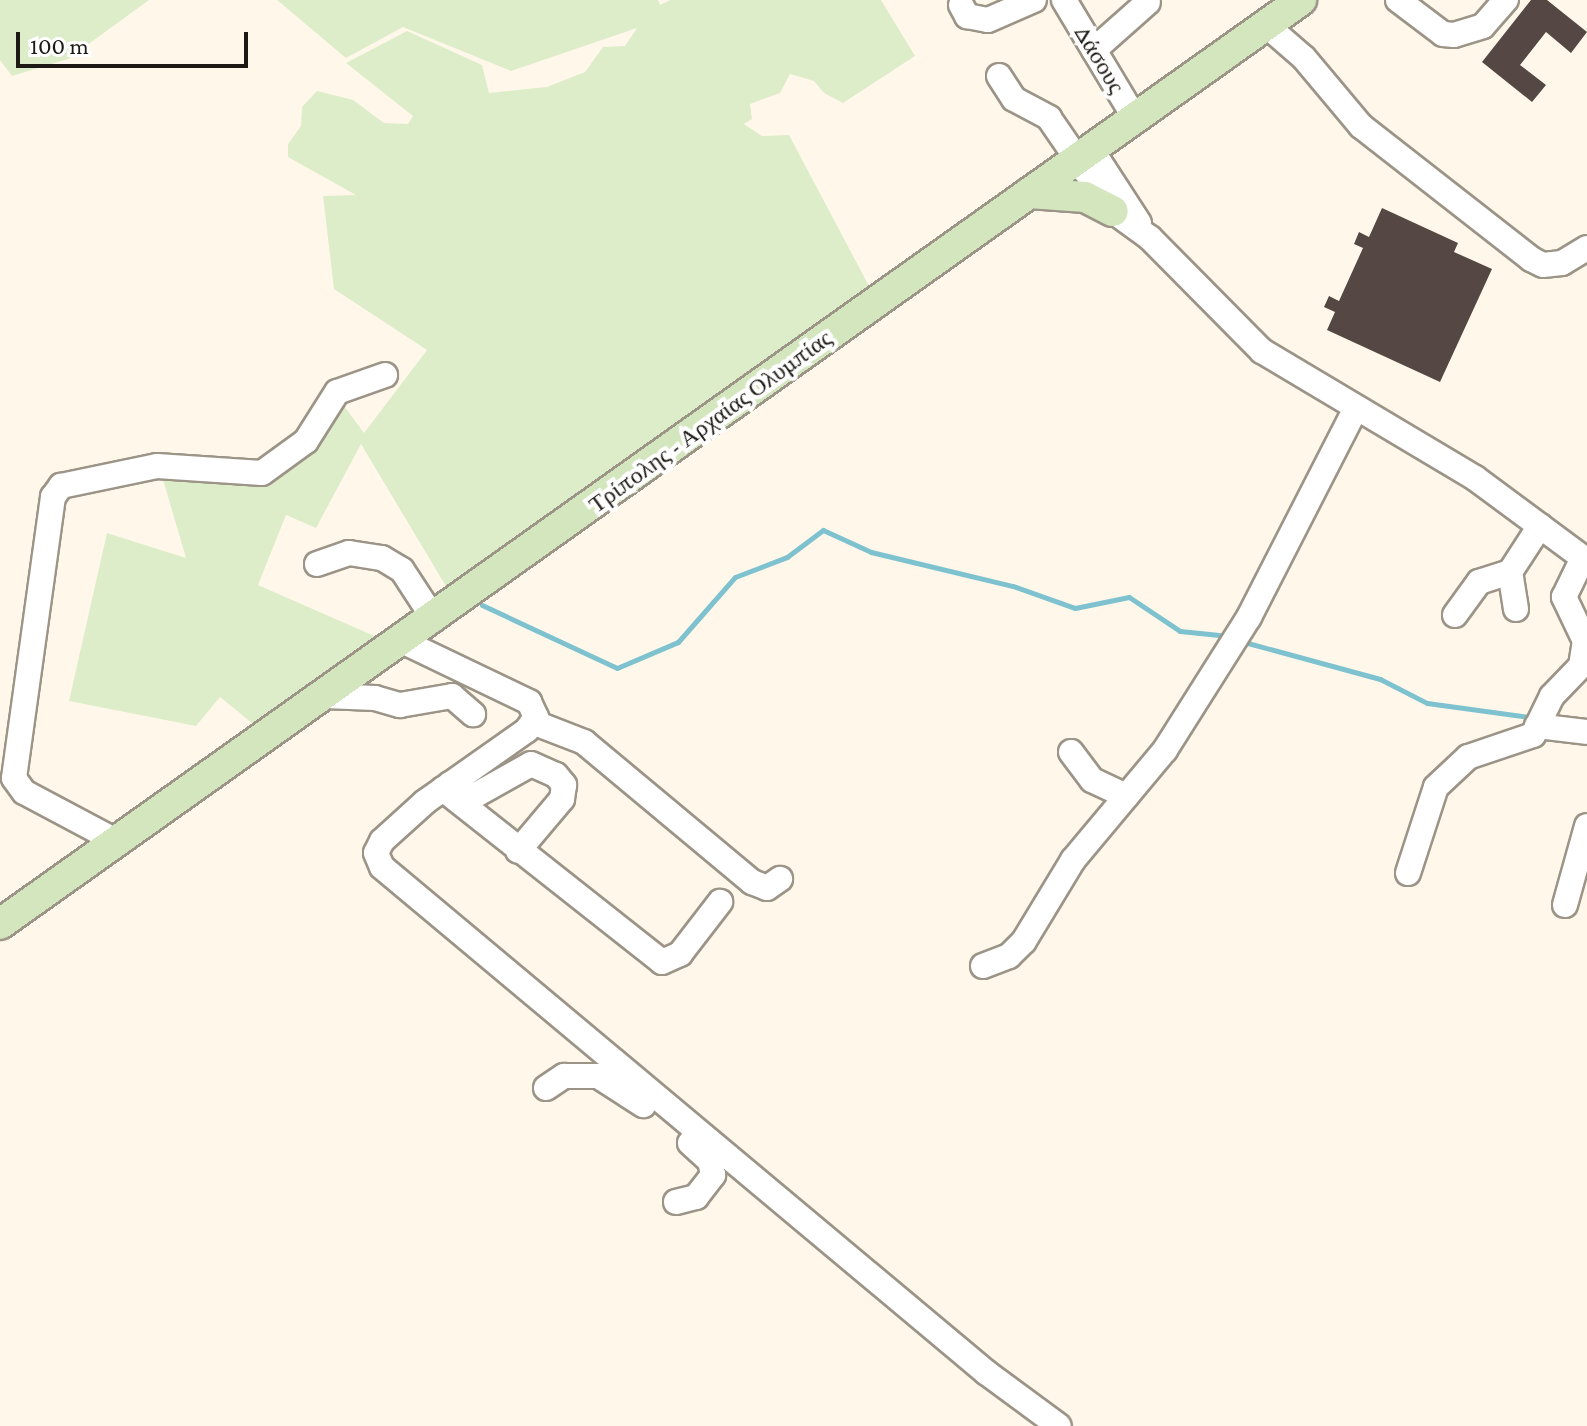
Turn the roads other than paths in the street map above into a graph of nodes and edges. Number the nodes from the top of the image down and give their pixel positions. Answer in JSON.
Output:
{"nodes":[{"id":1,"x":1034,"y":0,"type":"edge"},
{"id":2,"x":1064,"y":0,"type":"edge"},
{"id":3,"x":1301,"y":0,"type":"edge"},
{"id":4,"x":1398,"y":0,"type":"edge"},
{"id":5,"x":1506,"y":0,"type":"edge"},
{"id":6,"x":1148,"y":2,"type":"edge"},
{"id":7,"x":961,"y":5,"type":"dead end"},
{"id":8,"x":1266,"y":25,"type":"junction"},
{"id":9,"x":1094,"y":50,"type":"junction"},
{"id":10,"x":999,"y":76,"type":"dead end"},
{"id":11,"x":1135,"y":118,"type":"junction"},
{"id":12,"x":1083,"y":155,"type":"junction"},
{"id":13,"x":1029,"y":193,"type":"junction"},
{"id":14,"x":1113,"y":211,"type":"junction"},
{"id":15,"x":1150,"y":238,"type":"junction"},
{"id":16,"x":1587,"y":248,"type":"edge"},
{"id":17,"x":385,"y":375,"type":"dead end"},
{"id":18,"x":1356,"y":408,"type":"junction"},
{"id":19,"x":1540,"y":526,"type":"junction"},
{"id":20,"x":1585,"y":559,"type":"edge"},
{"id":21,"x":317,"y":564,"type":"dead end"},
{"id":22,"x":1510,"y":572,"type":"junction"},
{"id":23,"x":1516,"y":609,"type":"dead end"},
{"id":24,"x":1455,"y":615,"type":"dead end"},
{"id":25,"x":434,"y":619,"type":"junction"},
{"id":26,"x":404,"y":642,"type":"junction"},
{"id":27,"x":325,"y":696,"type":"junction"},
{"id":28,"x":473,"y":714,"type":"dead end"},
{"id":29,"x":535,"y":723,"type":"junction"},
{"id":30,"x":1537,"y":726,"type":"junction"},
{"id":31,"x":1587,"y":732,"type":"edge"},
{"id":32,"x":1071,"y":752,"type":"dead end"},
{"id":33,"x":447,"y":786,"type":"junction"},
{"id":34,"x":1127,"y":796,"type":"junction"},
{"id":35,"x":1587,"y":826,"type":"edge"},
{"id":36,"x":118,"y":842,"type":"junction"},
{"id":37,"x":518,"y":851,"type":"junction"},
{"id":38,"x":1408,"y":873,"type":"dead end"},
{"id":39,"x":780,"y":879,"type":"dead end"},
{"id":40,"x":720,"y":902,"type":"dead end"},
{"id":41,"x":1565,"y":905,"type":"dead end"},
{"id":42,"x":0,"y":924,"type":"edge"},
{"id":43,"x":983,"y":966,"type":"dead end"},
{"id":44,"x":546,"y":1088,"type":"dead end"},
{"id":45,"x":694,"y":1138,"type":"junction"},
{"id":46,"x":676,"y":1202,"type":"dead end"},
{"id":47,"x":1059,"y":1426,"type":"edge"}],
"edges":[{"from":1,"to":7,"type":"street"},
{"from":2,"to":9,"type":"street","name":"Δάσους"},
{"from":3,"to":8,"type":"main road","name":"Τρίπολης - Αρχαίας Ολυμπίας"},
{"from":4,"to":5,"type":"street"},
{"from":6,"to":9,"type":"street"},
{"from":8,"to":11,"type":"main road","name":"Τρίπολης - Αρχαίας Ολυμπίας"},
{"from":8,"to":16,"type":"street"},
{"from":9,"to":11,"type":"street","name":"Δάσους"},
{"from":10,"to":12,"type":"street"},
{"from":11,"to":12,"type":"main road","name":"Τρίπολης - Αρχαίας Ολυμπίας"},
{"from":12,"to":13,"type":"main road","name":"Τρίπολης - Αρχαίας Ολυμπίας"},
{"from":12,"to":14,"type":"street"},
{"from":12,"to":15,"type":"street"},
{"from":13,"to":14,"type":"main road"},
{"from":13,"to":25,"type":"main road","name":"Τρίπολης - Αρχαίας Ολυμπίας"},
{"from":14,"to":15,"type":"street"},
{"from":15,"to":18,"type":"street"},
{"from":17,"to":36,"type":"street"},
{"from":18,"to":19,"type":"street"},
{"from":18,"to":34,"type":"street"},
{"from":19,"to":20,"type":"street"},
{"from":19,"to":22,"type":"street"},
{"from":20,"to":30,"type":"street"},
{"from":21,"to":25,"type":"street"},
{"from":22,"to":23,"type":"street"},
{"from":22,"to":24,"type":"street"},
{"from":25,"to":26,"type":"main road","name":"Τρίπολης - Αρχαίας Ολυμπίας"},
{"from":26,"to":27,"type":"main road","name":"Τρίπολης - Αρχαίας Ολυμπίας"},
{"from":26,"to":29,"type":"street"},
{"from":27,"to":28,"type":"street"},
{"from":27,"to":36,"type":"main road","name":"Τρίπολης - Αρχαίας Ολυμπίας"},
{"from":29,"to":33,"type":"street"},
{"from":29,"to":39,"type":"street"},
{"from":30,"to":31,"type":"street"},
{"from":30,"to":38,"type":"street"},
{"from":32,"to":34,"type":"street"},
{"from":33,"to":37,"type":"street"},
{"from":33,"to":37,"type":"street"},
{"from":33,"to":45,"type":"street"},
{"from":34,"to":43,"type":"street"},
{"from":35,"to":41,"type":"street"},
{"from":36,"to":42,"type":"main road","name":"Τρίπολης - Αρχαίας Ολυμπίας"},
{"from":37,"to":40,"type":"street"},
{"from":44,"to":45,"type":"street"},
{"from":45,"to":46,"type":"street"},
{"from":45,"to":47,"type":"street"}]}
